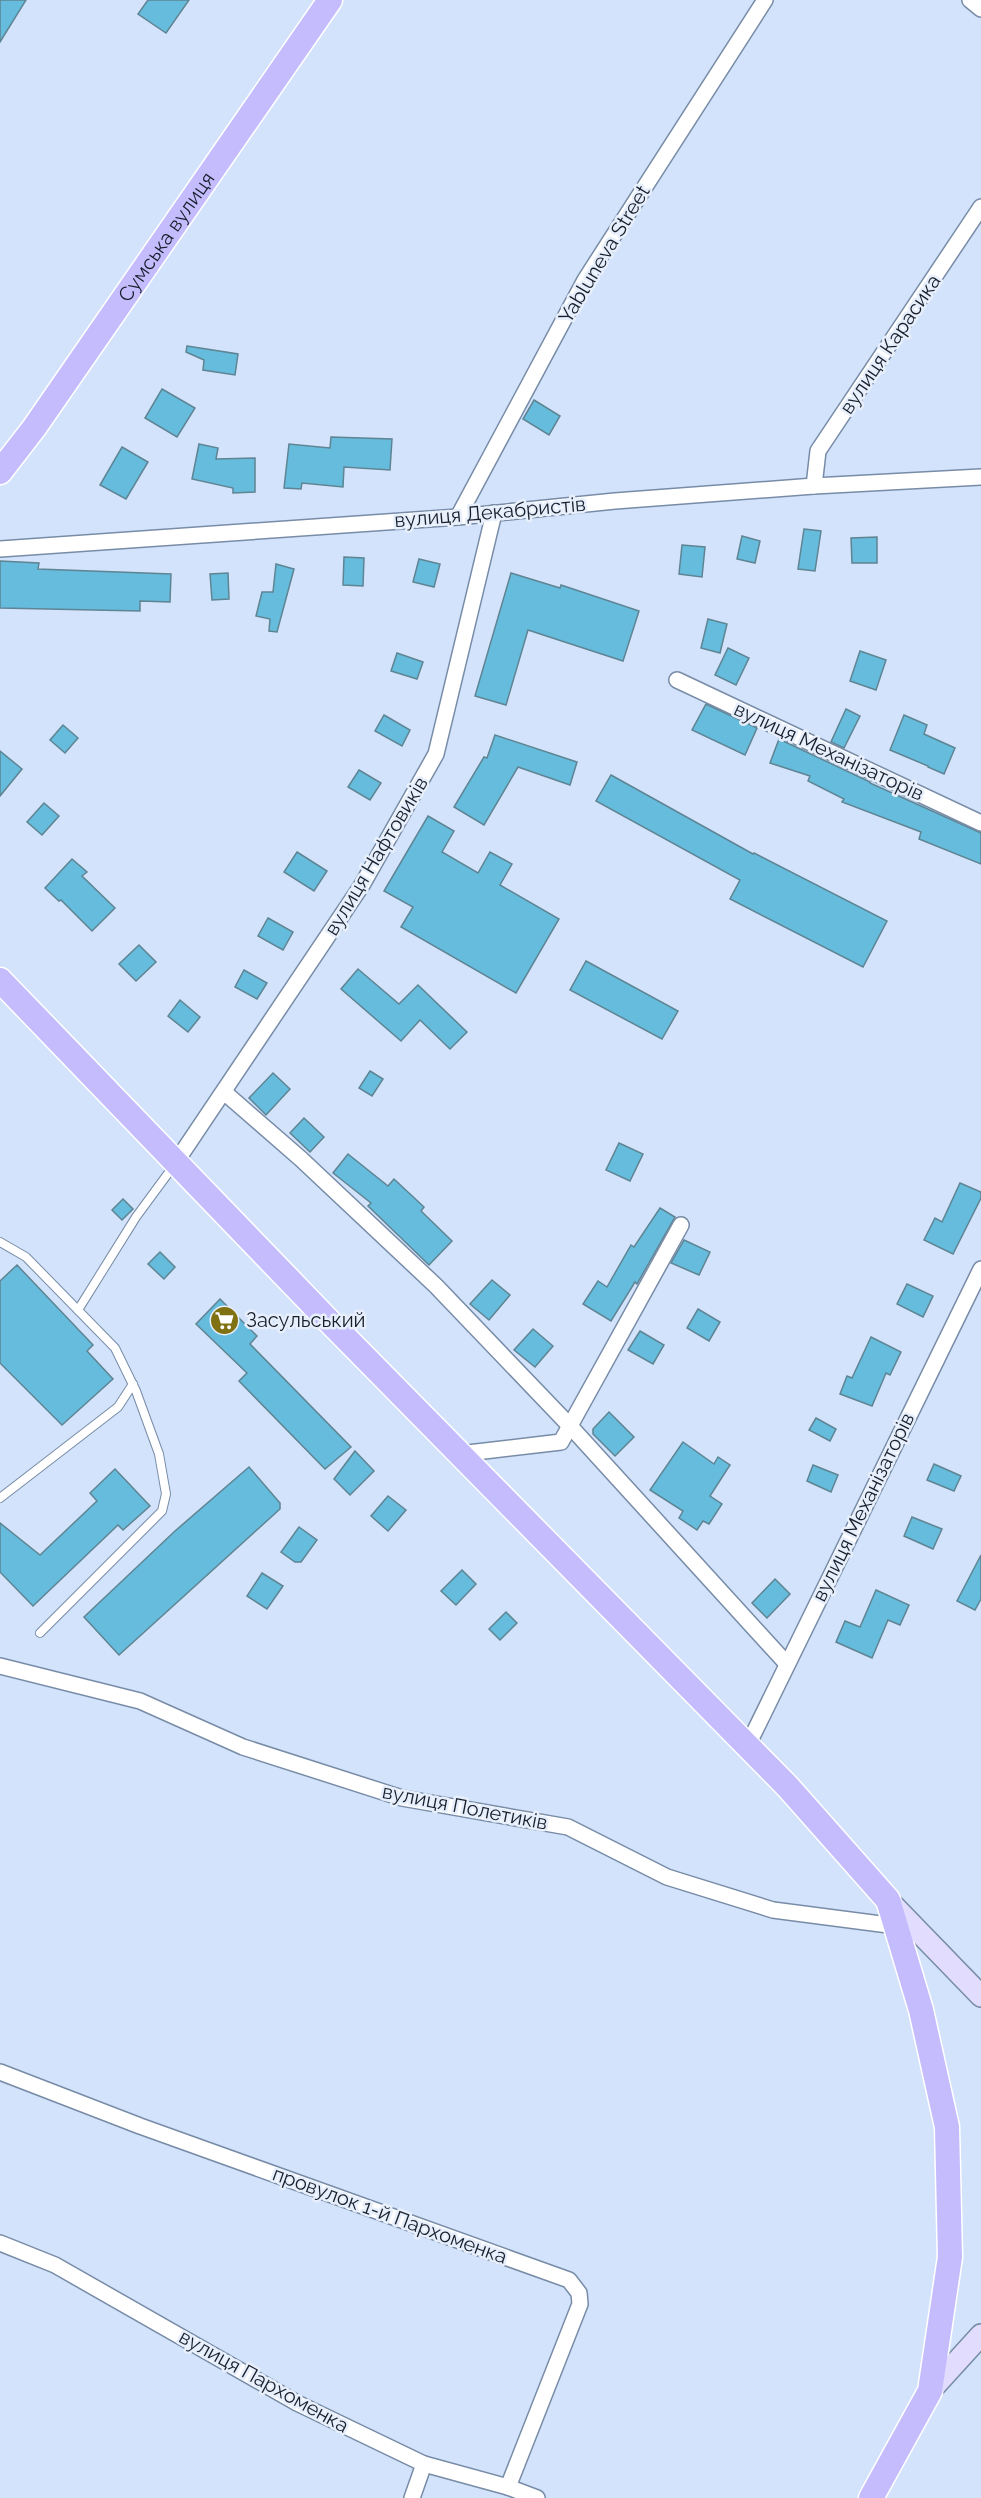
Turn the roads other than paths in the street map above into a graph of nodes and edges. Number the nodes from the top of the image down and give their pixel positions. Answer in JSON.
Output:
{"nodes":[{"id":1,"x":330,"y":0,"type":"edge"},
{"id":2,"x":765,"y":0,"type":"edge"},
{"id":3,"x":970,"y":0,"type":"edge"},
{"id":4,"x":981,"y":9,"type":"edge"},
{"id":5,"x":981,"y":207,"type":"edge"},
{"id":6,"x":0,"y":472,"type":"edge"},
{"id":7,"x":981,"y":477,"type":"edge"},
{"id":8,"x":814,"y":486,"type":"junction"},
{"id":9,"x":494,"y":513,"type":"junction"},
{"id":10,"x":458,"y":517,"type":"junction"},
{"id":11,"x":0,"y":549,"type":"edge"},
{"id":12,"x":677,"y":680,"type":"dead end"},
{"id":13,"x":981,"y":823,"type":"edge"},
{"id":14,"x":0,"y":980,"type":"edge"},
{"id":15,"x":224,"y":1092,"type":"junction"},
{"id":16,"x":176,"y":1162,"type":"junction"},
{"id":17,"x":681,"y":1225,"type":"dead end"},
{"id":18,"x":0,"y":1242,"type":"edge"},
{"id":19,"x":981,"y":1269,"type":"edge"},
{"id":20,"x":78,"y":1310,"type":"junction"},
{"id":21,"x":133,"y":1384,"type":"junction"},
{"id":22,"x":570,"y":1426,"type":"junction"},
{"id":23,"x":459,"y":1454,"type":"junction"},
{"id":24,"x":0,"y":1498,"type":"edge"},
{"id":25,"x":40,"y":1633,"type":"dead end"},
{"id":26,"x":787,"y":1664,"type":"junction"},
{"id":27,"x":0,"y":1666,"type":"edge"},
{"id":28,"x":747,"y":1747,"type":"junction"},
{"id":29,"x":888,"y":1900,"type":"junction"},
{"id":30,"x":896,"y":1926,"type":"junction"},
{"id":31,"x":981,"y":1996,"type":"edge"},
{"id":32,"x":0,"y":2072,"type":"edge"},
{"id":33,"x":0,"y":2243,"type":"edge"},
{"id":34,"x":981,"y":2335,"type":"edge"},
{"id":35,"x":930,"y":2391,"type":"junction"},
{"id":36,"x":424,"y":2464,"type":"junction"},
{"id":37,"x":508,"y":2487,"type":"junction"},
{"id":38,"x":412,"y":2498,"type":"edge"},
{"id":39,"x":537,"y":2498,"type":"edge"},
{"id":40,"x":871,"y":2498,"type":"edge"}],
"edges":[{"from":1,"to":6,"type":"main road","name":"Сумська вулиця"},
{"from":2,"to":10,"type":"street","name":"Yabluneva Street"},
{"from":3,"to":4,"type":"street"},
{"from":5,"to":8,"type":"street","name":"вулиця Карасика"},
{"from":7,"to":8,"type":"street","name":"вулиця Декабристів"},
{"from":8,"to":9,"type":"street","name":"вулиця Декабристів"},
{"from":9,"to":10,"type":"street","name":"вулиця Декабристів"},
{"from":9,"to":15,"type":"street","name":"вулиця Нафтовиків"},
{"from":10,"to":11,"type":"street","name":"вулиця Декабристів"},
{"from":12,"to":13,"type":"street","name":"вулиця Механізаторів"},
{"from":14,"to":16,"type":"main road"},
{"from":15,"to":16,"type":"street","name":"вулиця Нафтовиків"},
{"from":15,"to":22,"type":"street"},
{"from":16,"to":20,"type":"lane"},
{"from":16,"to":23,"type":"main road"},
{"from":17,"to":22,"type":"street"},
{"from":18,"to":20,"type":"lane"},
{"from":19,"to":26,"type":"street","name":"вулиця Механізаторів"},
{"from":20,"to":21,"type":"lane"},
{"from":21,"to":24,"type":"lane"},
{"from":21,"to":25,"type":"lane"},
{"from":22,"to":23,"type":"street"},
{"from":22,"to":26,"type":"street"},
{"from":23,"to":28,"type":"main road"},
{"from":26,"to":28,"type":"street","name":"вулиця Механізаторів"},
{"from":27,"to":30,"type":"street","name":"вулиця Полетиків"},
{"from":28,"to":29,"type":"main road"},
{"from":29,"to":30,"type":"main road"},
{"from":29,"to":31,"type":"main road"},
{"from":30,"to":35,"type":"main road"},
{"from":32,"to":37,"type":"street","name":"провулок 1-й Пархоменка"},
{"from":33,"to":36,"type":"street","name":"вулиця Пархоменка"},
{"from":34,"to":35,"type":"main road"},
{"from":35,"to":40,"type":"main road"},
{"from":36,"to":37,"type":"street","name":"вулиця Пархоменка"},
{"from":36,"to":38,"type":"street"},
{"from":37,"to":39,"type":"street","name":"вулиця Пархоменка"}]}
